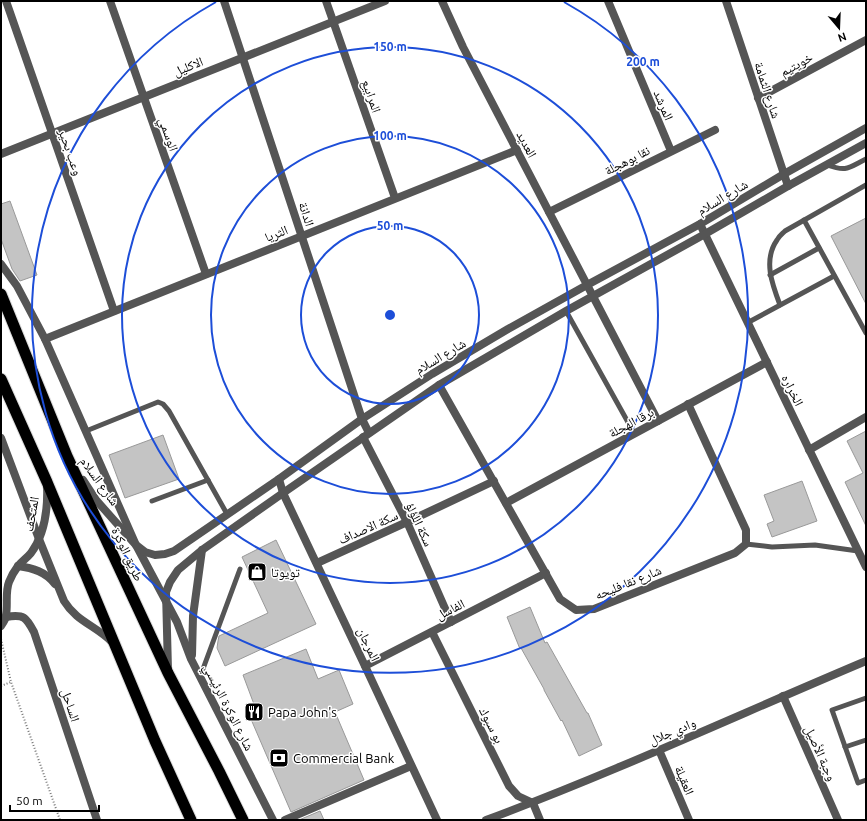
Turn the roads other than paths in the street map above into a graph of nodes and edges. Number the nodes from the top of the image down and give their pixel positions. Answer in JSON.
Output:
{"nodes":[{"id":1,"x":6,"y":1,"type":"edge"},
{"id":2,"x":110,"y":1,"type":"edge"},
{"id":3,"x":224,"y":1,"type":"edge"},
{"id":4,"x":326,"y":1,"type":"edge"},
{"id":5,"x":385,"y":1,"type":"edge"},
{"id":6,"x":442,"y":1,"type":"edge"},
{"id":7,"x":608,"y":1,"type":"edge"},
{"id":8,"x":726,"y":1,"type":"edge"},
{"id":9,"x":333,"y":22,"type":"junction"},
{"id":10,"x":866,"y":40,"type":"edge"},
{"id":11,"x":243,"y":57,"type":"junction"},
{"id":12,"x":144,"y":97,"type":"junction"},
{"id":13,"x":758,"y":98,"type":"junction"},
{"id":14,"x":866,"y":128,"type":"edge"},
{"id":15,"x":715,"y":130,"type":"dead end"},
{"id":16,"x":52,"y":133,"type":"junction"},
{"id":17,"x":866,"y":143,"type":"edge"},
{"id":18,"x":517,"y":150,"type":"junction"},
{"id":19,"x":670,"y":151,"type":"junction"},
{"id":20,"x":1,"y":154,"type":"edge"},
{"id":21,"x":866,"y":159,"type":"edge"},
{"id":22,"x":827,"y":165,"type":"junction"},
{"id":23,"x":784,"y":174,"type":"junction"},
{"id":24,"x":866,"y":185,"type":"edge"},
{"id":25,"x":788,"y":186,"type":"junction"},
{"id":26,"x":395,"y":198,"type":"junction"},
{"id":27,"x":549,"y":212,"type":"junction"},
{"id":28,"x":804,"y":220,"type":"junction"},
{"id":29,"x":700,"y":224,"type":"junction"},
{"id":30,"x":705,"y":234,"type":"junction"},
{"id":31,"x":302,"y":236,"type":"junction"},
{"id":32,"x":819,"y":248,"type":"junction"},
{"id":33,"x":1,"y":264,"type":"edge"},
{"id":34,"x":206,"y":274,"type":"junction"},
{"id":35,"x":770,"y":275,"type":"junction"},
{"id":36,"x":834,"y":276,"type":"junction"},
{"id":37,"x":587,"y":285,"type":"junction"},
{"id":38,"x":1,"y":294,"type":"edge"},
{"id":39,"x":593,"y":296,"type":"junction"},
{"id":40,"x":780,"y":305,"type":"junction"},
{"id":41,"x":114,"y":311,"type":"junction"},
{"id":42,"x":566,"y":311,"type":"junction"},
{"id":43,"x":748,"y":323,"type":"junction"},
{"id":44,"x":866,"y":333,"type":"edge"},
{"id":45,"x":44,"y":338,"type":"junction"},
{"id":46,"x":767,"y":362,"type":"junction"},
{"id":47,"x":1,"y":379,"type":"edge"},
{"id":48,"x":439,"y":385,"type":"junction"},
{"id":49,"x":688,"y":404,"type":"junction"},
{"id":50,"x":866,"y":417,"type":"edge"},
{"id":51,"x":362,"y":419,"type":"junction"},
{"id":52,"x":658,"y":421,"type":"junction"},
{"id":53,"x":86,"y":431,"type":"junction"},
{"id":54,"x":634,"y":433,"type":"junction"},
{"id":55,"x":366,"y":435,"type":"junction"},
{"id":56,"x":1,"y":438,"type":"edge"},
{"id":57,"x":809,"y":450,"type":"junction"},
{"id":58,"x":67,"y":456,"type":"junction"},
{"id":59,"x":279,"y":479,"type":"junction"},
{"id":60,"x":208,"y":480,"type":"junction"},
{"id":61,"x":494,"y":481,"type":"junction"},
{"id":62,"x":47,"y":482,"type":"junction"},
{"id":63,"x":283,"y":492,"type":"junction"},
{"id":64,"x":152,"y":502,"type":"dead end"},
{"id":65,"x":506,"y":503,"type":"junction"},
{"id":66,"x":228,"y":514,"type":"junction"},
{"id":67,"x":407,"y":522,"type":"junction"},
{"id":68,"x":39,"y":540,"type":"junction"},
{"id":69,"x":746,"y":544,"type":"junction"},
{"id":70,"x":136,"y":545,"type":"junction"},
{"id":71,"x":202,"y":550,"type":"junction"},
{"id":72,"x":858,"y":551,"type":"junction"},
{"id":73,"x":317,"y":563,"type":"junction"},
{"id":74,"x":18,"y":566,"type":"junction"},
{"id":75,"x":866,"y":567,"type":"edge"},
{"id":76,"x":240,"y":569,"type":"dead end"},
{"id":77,"x":546,"y":573,"type":"junction"},
{"id":78,"x":58,"y":588,"type":"junction"},
{"id":79,"x":4,"y":597,"type":"edge"},
{"id":80,"x":166,"y":600,"type":"junction"},
{"id":81,"x":6,"y":617,"type":"junction"},
{"id":82,"x":451,"y":622,"type":"junction"},
{"id":83,"x":1,"y":626,"type":"edge"},
{"id":84,"x":432,"y":632,"type":"junction"},
{"id":85,"x":116,"y":645,"type":"junction"},
{"id":86,"x":191,"y":659,"type":"junction"},
{"id":87,"x":866,"y":661,"type":"edge"},
{"id":88,"x":365,"y":666,"type":"junction"},
{"id":89,"x":168,"y":673,"type":"junction"},
{"id":90,"x":200,"y":677,"type":"junction"},
{"id":91,"x":783,"y":696,"type":"junction"},
{"id":92,"x":866,"y":698,"type":"edge"},
{"id":93,"x":866,"y":740,"type":"edge"},
{"id":94,"x":845,"y":747,"type":"junction"},
{"id":95,"x":659,"y":750,"type":"junction"},
{"id":96,"x":412,"y":766,"type":"junction"},
{"id":97,"x":866,"y":780,"type":"edge"},
{"id":98,"x":533,"y":802,"type":"junction"},
{"id":99,"x":97,"y":820,"type":"edge"},
{"id":100,"x":191,"y":820,"type":"edge"},
{"id":101,"x":243,"y":820,"type":"edge"},
{"id":102,"x":273,"y":820,"type":"edge"},
{"id":103,"x":285,"y":820,"type":"edge"},
{"id":104,"x":437,"y":820,"type":"edge"},
{"id":105,"x":486,"y":820,"type":"edge"},
{"id":106,"x":540,"y":820,"type":"edge"},
{"id":107,"x":689,"y":820,"type":"edge"},
{"id":108,"x":838,"y":820,"type":"edge"}],
"edges":[{"from":1,"to":16,"type":"street","name":"وعب بحير"},
{"from":2,"to":12,"type":"street","name":"الوسمي"},
{"from":3,"to":11,"type":"street","name":"الدانة"},
{"from":4,"to":9,"type":"street","name":"المرابيع"},
{"from":5,"to":9,"type":"street","name":"الاكليل"},
{"from":6,"to":18,"type":"street","name":"العديد"},
{"from":7,"to":19,"type":"street","name":"المرشد"},
{"from":8,"to":13,"type":"street","name":"شارع الثمامة"},
{"from":9,"to":11,"type":"street","name":"الاكليل"},
{"from":9,"to":26,"type":"street","name":"المرابيع"},
{"from":10,"to":13,"type":"street","name":"خويتيم"},
{"from":11,"to":12,"type":"street","name":"الاكليل"},
{"from":11,"to":31,"type":"street","name":"الدانة"},
{"from":12,"to":16,"type":"street","name":"الاكليل"},
{"from":12,"to":34,"type":"street","name":"الوسمي"},
{"from":13,"to":23,"type":"street","name":"شارع الثمامة"},
{"from":14,"to":23,"type":"street","name":"شارع السلام"},
{"from":15,"to":19,"type":"street","name":"نقا بوهجلة"},
{"from":16,"to":20,"type":"street","name":"الاكليل"},
{"from":16,"to":41,"type":"street","name":"وعب بحير"},
{"from":17,"to":22,"type":"street","name":"شارع السلام"},
{"from":18,"to":26,"type":"street","name":"الثريا"},
{"from":18,"to":27,"type":"street","name":"العديد"},
{"from":19,"to":27,"type":"street","name":"نقا بوهجلة"},
{"from":21,"to":22,"type":"lane"},
{"from":22,"to":25,"type":"street","name":"شارع السلام"},
{"from":23,"to":25,"type":"street","name":"شارع الثمامة"},
{"from":23,"to":29,"type":"street","name":"شارع السلام"},
{"from":24,"to":28,"type":"lane"},
{"from":25,"to":30,"type":"street","name":"شارع السلام"},
{"from":26,"to":31,"type":"street","name":"الثريا"},
{"from":27,"to":37,"type":"street","name":"العديد"},
{"from":28,"to":32,"type":"lane"},
{"from":28,"to":35,"type":"lane"},
{"from":29,"to":30,"type":"street","name":"الخراره"},
{"from":29,"to":37,"type":"street","name":"شارع السلام"},
{"from":30,"to":39,"type":"street","name":"شارع السلام"},
{"from":30,"to":43,"type":"street","name":"الخراره"},
{"from":31,"to":34,"type":"street","name":"الثريا"},
{"from":31,"to":51,"type":"street","name":"الدانة"},
{"from":32,"to":35,"type":"lane"},
{"from":32,"to":36,"type":"lane"},
{"from":33,"to":45,"type":"street","name":"طريق الوكرة"},
{"from":34,"to":41,"type":"street","name":"الثريا"},
{"from":35,"to":40,"type":"lane"},
{"from":36,"to":40,"type":"lane"},
{"from":36,"to":44,"type":"lane"},
{"from":37,"to":39,"type":"street","name":"العديد"},
{"from":37,"to":51,"type":"street","name":"شارع السلام"},
{"from":38,"to":58,"type":"highway","name":"طريق الوكرة"},
{"from":39,"to":42,"type":"street","name":"شارع السلام"},
{"from":39,"to":52,"type":"street","name":"العديد"},
{"from":40,"to":43,"type":"lane"},
{"from":41,"to":45,"type":"street","name":"الثريا"},
{"from":42,"to":48,"type":"street","name":"شارع السلام"},
{"from":42,"to":54,"type":"lane"},
{"from":43,"to":46,"type":"street","name":"الخراره"},
{"from":45,"to":53,"type":"street","name":"طريق الوكرة"},
{"from":46,"to":49,"type":"street","name":"برقا الهجلة"},
{"from":46,"to":57,"type":"street","name":"الخراره"},
{"from":47,"to":62,"type":"highway"},
{"from":48,"to":55,"type":"street","name":"شارع السلام"},
{"from":48,"to":61,"type":"street","name":"شارع نقا فليحه"},
{"from":49,"to":52,"type":"street","name":"برقا الهجلة"},
{"from":49,"to":69,"type":"street"},
{"from":50,"to":57,"type":"street"},
{"from":51,"to":55,"type":"street","name":"الدانة"},
{"from":51,"to":59,"type":"street","name":"شارع السلام"},
{"from":52,"to":54,"type":"street","name":"برقا الهجلة"},
{"from":53,"to":60,"type":"lane"},
{"from":53,"to":70,"type":"street","name":"طريق الوكرة"},
{"from":54,"to":65,"type":"street","name":"برقا الهجلة"},
{"from":55,"to":63,"type":"street","name":"شارع السلام"},
{"from":55,"to":67,"type":"street","name":"سكة اللؤلؤ"},
{"from":56,"to":68,"type":"street"},
{"from":57,"to":72,"type":"street","name":"الخراره"},
{"from":58,"to":70,"type":"street","name":"شارع السلام"},
{"from":58,"to":89,"type":"highway","name":"طريق الوكرة"},
{"from":59,"to":63,"type":"street","name":"المرجان"},
{"from":59,"to":66,"type":"street","name":"شارع السلام"},
{"from":60,"to":64,"type":"lane"},
{"from":60,"to":66,"type":"lane"},
{"from":61,"to":65,"type":"street","name":"شارع نقا فليحه"},
{"from":61,"to":67,"type":"street","name":"سكة الاصداف"},
{"from":62,"to":68,"type":"street","name":"المتحف"},
{"from":62,"to":85,"type":"highway"},
{"from":63,"to":71,"type":"street","name":"شارع السلام"},
{"from":63,"to":73,"type":"street","name":"المرجان"},
{"from":65,"to":77,"type":"street","name":"شارع نقا فليحه"},
{"from":66,"to":70,"type":"street","name":"شارع السلام"},
{"from":67,"to":73,"type":"street","name":"سكة الاصداف"},
{"from":67,"to":82,"type":"street","name":"سكة اللؤلؤ"},
{"from":68,"to":74,"type":"street","name":"المتحف"},
{"from":68,"to":78,"type":"street"},
{"from":69,"to":72,"type":"lane"},
{"from":69,"to":77,"type":"street","name":"شارع نقا فليحه"},
{"from":70,"to":80,"type":"street","name":"طريق الوكرة"},
{"from":71,"to":80,"type":"street","name":"شارع السلام"},
{"from":71,"to":86,"type":"street","name":"شارع الوكرة الرئيسي"},
{"from":72,"to":75,"type":"street","name":"الخراره"},
{"from":73,"to":88,"type":"street","name":"المرجان"},
{"from":74,"to":78,"type":"street"},
{"from":74,"to":79,"type":"street","name":"المتحف"},
{"from":76,"to":90,"type":"lane"},
{"from":77,"to":82,"type":"street","name":"الفاسل"},
{"from":78,"to":85,"type":"street"},
{"from":79,"to":81,"type":"street","name":"المتحف"},
{"from":80,"to":86,"type":"street","name":"طريق الوكرة"},
{"from":80,"to":89,"type":"street","name":"شارع السلام"},
{"from":81,"to":83,"type":"street","name":"المتحف"},
{"from":81,"to":99,"type":"street","name":"الساحل"},
{"from":82,"to":84,"type":"street","name":"الفاسل"},
{"from":84,"to":88,"type":"street","name":"الفاسل"},
{"from":84,"to":98,"type":"street","name":"بو سبوك"},
{"from":85,"to":100,"type":"highway"},
{"from":86,"to":90,"type":"street","name":"شارع الوكرة الرئيسي"},
{"from":87,"to":91,"type":"street","name":"وادي جلال"},
{"from":88,"to":96,"type":"street","name":"المرجان"},
{"from":89,"to":101,"type":"highway","name":"طريق الوكرة"},
{"from":90,"to":102,"type":"street","name":"شارع الوكرة الرئيسي"},
{"from":91,"to":95,"type":"street","name":"وادي جلال"},
{"from":91,"to":108,"type":"street","name":"وجبة الأصيل"},
{"from":92,"to":94,"type":"lane"},
{"from":93,"to":94,"type":"lane"},
{"from":94,"to":97,"type":"lane"},
{"from":95,"to":98,"type":"street","name":"وادي جلال"},
{"from":95,"to":107,"type":"street","name":"العقيلة"},
{"from":96,"to":103,"type":"street"},
{"from":96,"to":104,"type":"street","name":"المرجان"},
{"from":98,"to":105,"type":"street","name":"وادي جلال"},
{"from":98,"to":106,"type":"street"}]}
